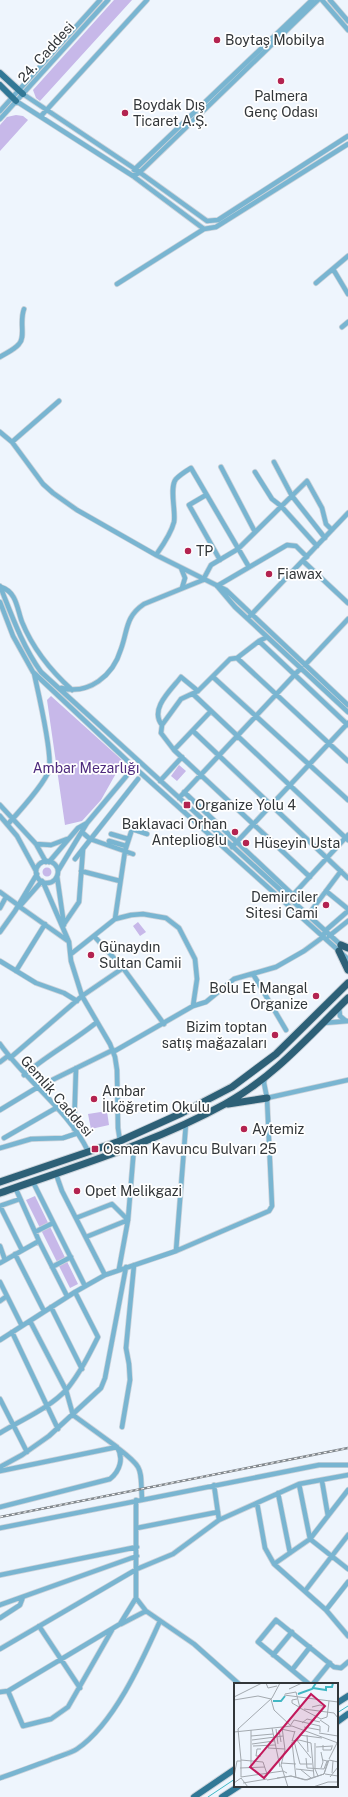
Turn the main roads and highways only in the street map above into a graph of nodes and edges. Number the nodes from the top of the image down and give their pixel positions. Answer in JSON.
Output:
{"nodes":[{"id":1,"x":0,"y":73,"type":"edge"},
{"id":2,"x":0,"y":85,"type":"edge"},
{"id":3,"x":21,"y":92,"type":"road end"},
{"id":4,"x":15,"y":99,"type":"road end"},
{"id":5,"x":348,"y":950,"type":"edge"},
{"id":6,"x":348,"y":970,"type":"edge"},
{"id":7,"x":348,"y":982,"type":"edge"},
{"id":8,"x":348,"y":998,"type":"edge"},
{"id":9,"x":267,"y":1098,"type":"road end"},
{"id":10,"x":226,"y":1104,"type":"junction"},
{"id":11,"x":120,"y":1141,"type":"junction"},
{"id":12,"x":68,"y":1170,"type":"junction"},
{"id":13,"x":0,"y":1182,"type":"edge"},
{"id":14,"x":0,"y":1193,"type":"edge"},
{"id":15,"x":348,"y":1696,"type":"edge"},
{"id":16,"x":338,"y":1702,"type":"edge"},
{"id":17,"x":348,"y":1714,"type":"edge"},
{"id":18,"x":338,"y":1721,"type":"edge"},
{"id":19,"x":234,"y":1771,"type":"edge"},
{"id":20,"x":237,"y":1787,"type":"edge"},
{"id":21,"x":194,"y":1797,"type":"edge"},
{"id":22,"x":222,"y":1797,"type":"edge"}],
"edges":[{"from":1,"to":3,"type":"main road"},
{"from":2,"to":4,"type":"main road"},
{"from":5,"to":6,"type":"highway"},
{"from":7,"to":11,"type":"highway"},
{"from":8,"to":10,"type":"highway"},
{"from":9,"to":10,"type":"highway"},
{"from":10,"to":12,"type":"highway"},
{"from":11,"to":12,"type":"highway"},
{"from":11,"to":13,"type":"highway"},
{"from":12,"to":14,"type":"highway"},
{"from":15,"to":16,"type":"main road"},
{"from":17,"to":18,"type":"main road"},
{"from":19,"to":21,"type":"main road"},
{"from":20,"to":22,"type":"main road"}]}
